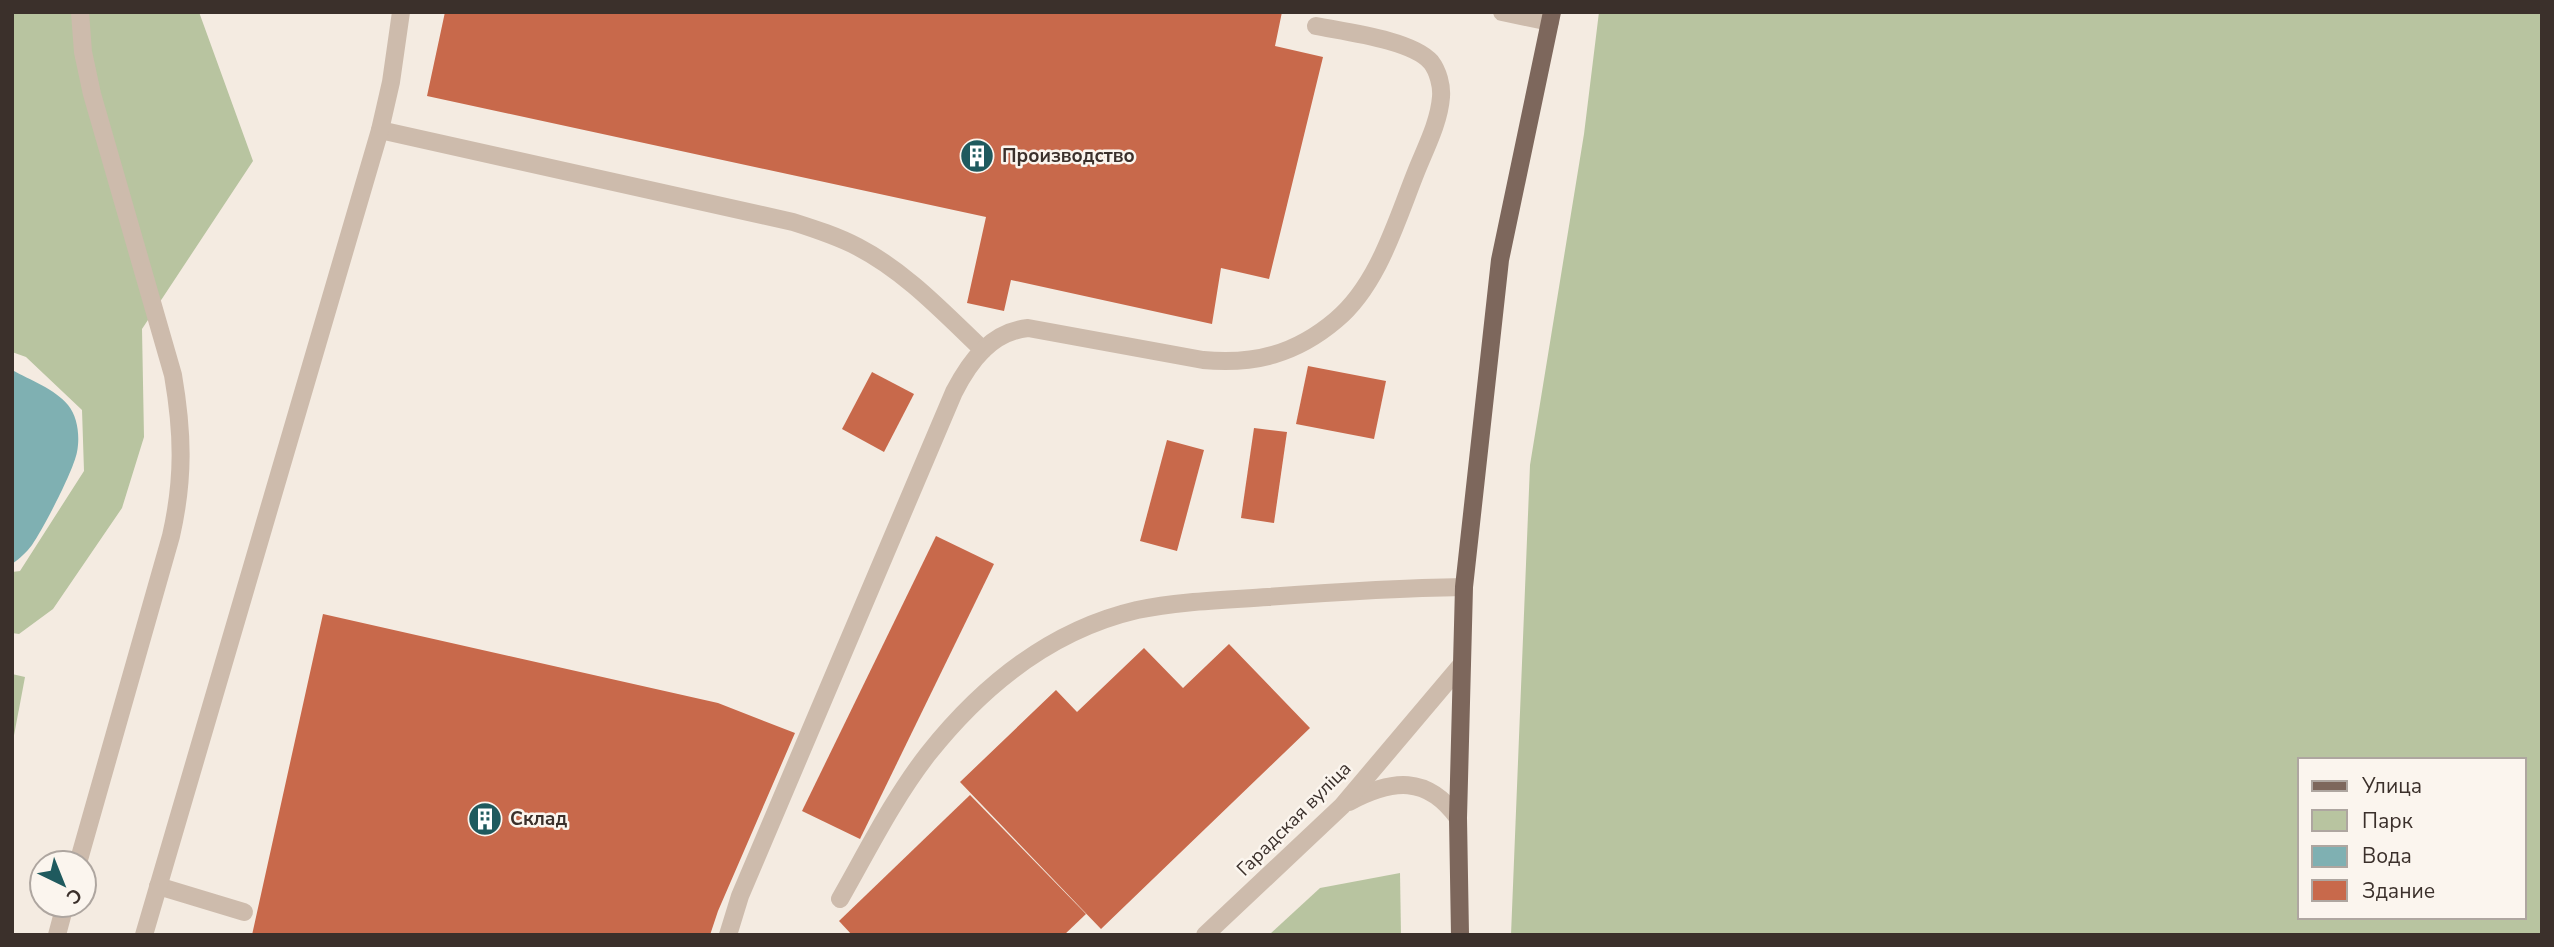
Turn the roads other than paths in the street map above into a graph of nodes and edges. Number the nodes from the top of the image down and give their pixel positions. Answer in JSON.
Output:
{"nodes":[{"id":1,"x":80,"y":12,"type":"edge"},
{"id":2,"x":401,"y":12,"type":"edge"},
{"id":3,"x":1502,"y":12,"type":"edge"},
{"id":4,"x":1551,"y":17,"type":"edge"},
{"id":5,"x":1316,"y":26,"type":"dead end"},
{"id":6,"x":380,"y":130,"type":"junction"},
{"id":7,"x":983,"y":349,"type":"junction"},
{"id":8,"x":1464,"y":587,"type":"junction"},
{"id":9,"x":1462,"y":664,"type":"junction"},
{"id":10,"x":1342,"y":806,"type":"junction"},
{"id":11,"x":1458,"y":818,"type":"junction"},
{"id":12,"x":82,"y":849,"type":"edge"},
{"id":13,"x":158,"y":886,"type":"junction"},
{"id":14,"x":840,"y":899,"type":"dead end"},
{"id":15,"x":244,"y":912,"type":"dead end"},
{"id":16,"x":144,"y":935,"type":"edge"},
{"id":17,"x":728,"y":935,"type":"edge"},
{"id":18,"x":1205,"y":935,"type":"edge"},
{"id":19,"x":1460,"y":935,"type":"edge"}],
"edges":[{"from":1,"to":12,"type":"lane"},
{"from":2,"to":6,"type":"lane"},
{"from":3,"to":4,"type":"lane"},
{"from":4,"to":8,"type":"main road"},
{"from":5,"to":7,"type":"lane"},
{"from":6,"to":7,"type":"lane"},
{"from":6,"to":13,"type":"lane"},
{"from":7,"to":17,"type":"lane"},
{"from":8,"to":9,"type":"main road"},
{"from":8,"to":14,"type":"lane"},
{"from":9,"to":10,"type":"lane","name":"Гарадская вуліца"},
{"from":9,"to":11,"type":"main road"},
{"from":10,"to":11,"type":"lane"},
{"from":10,"to":18,"type":"lane","name":"Гарадская вуліца"},
{"from":11,"to":19,"type":"main road"},
{"from":13,"to":15,"type":"lane"},
{"from":13,"to":16,"type":"lane"}]}
